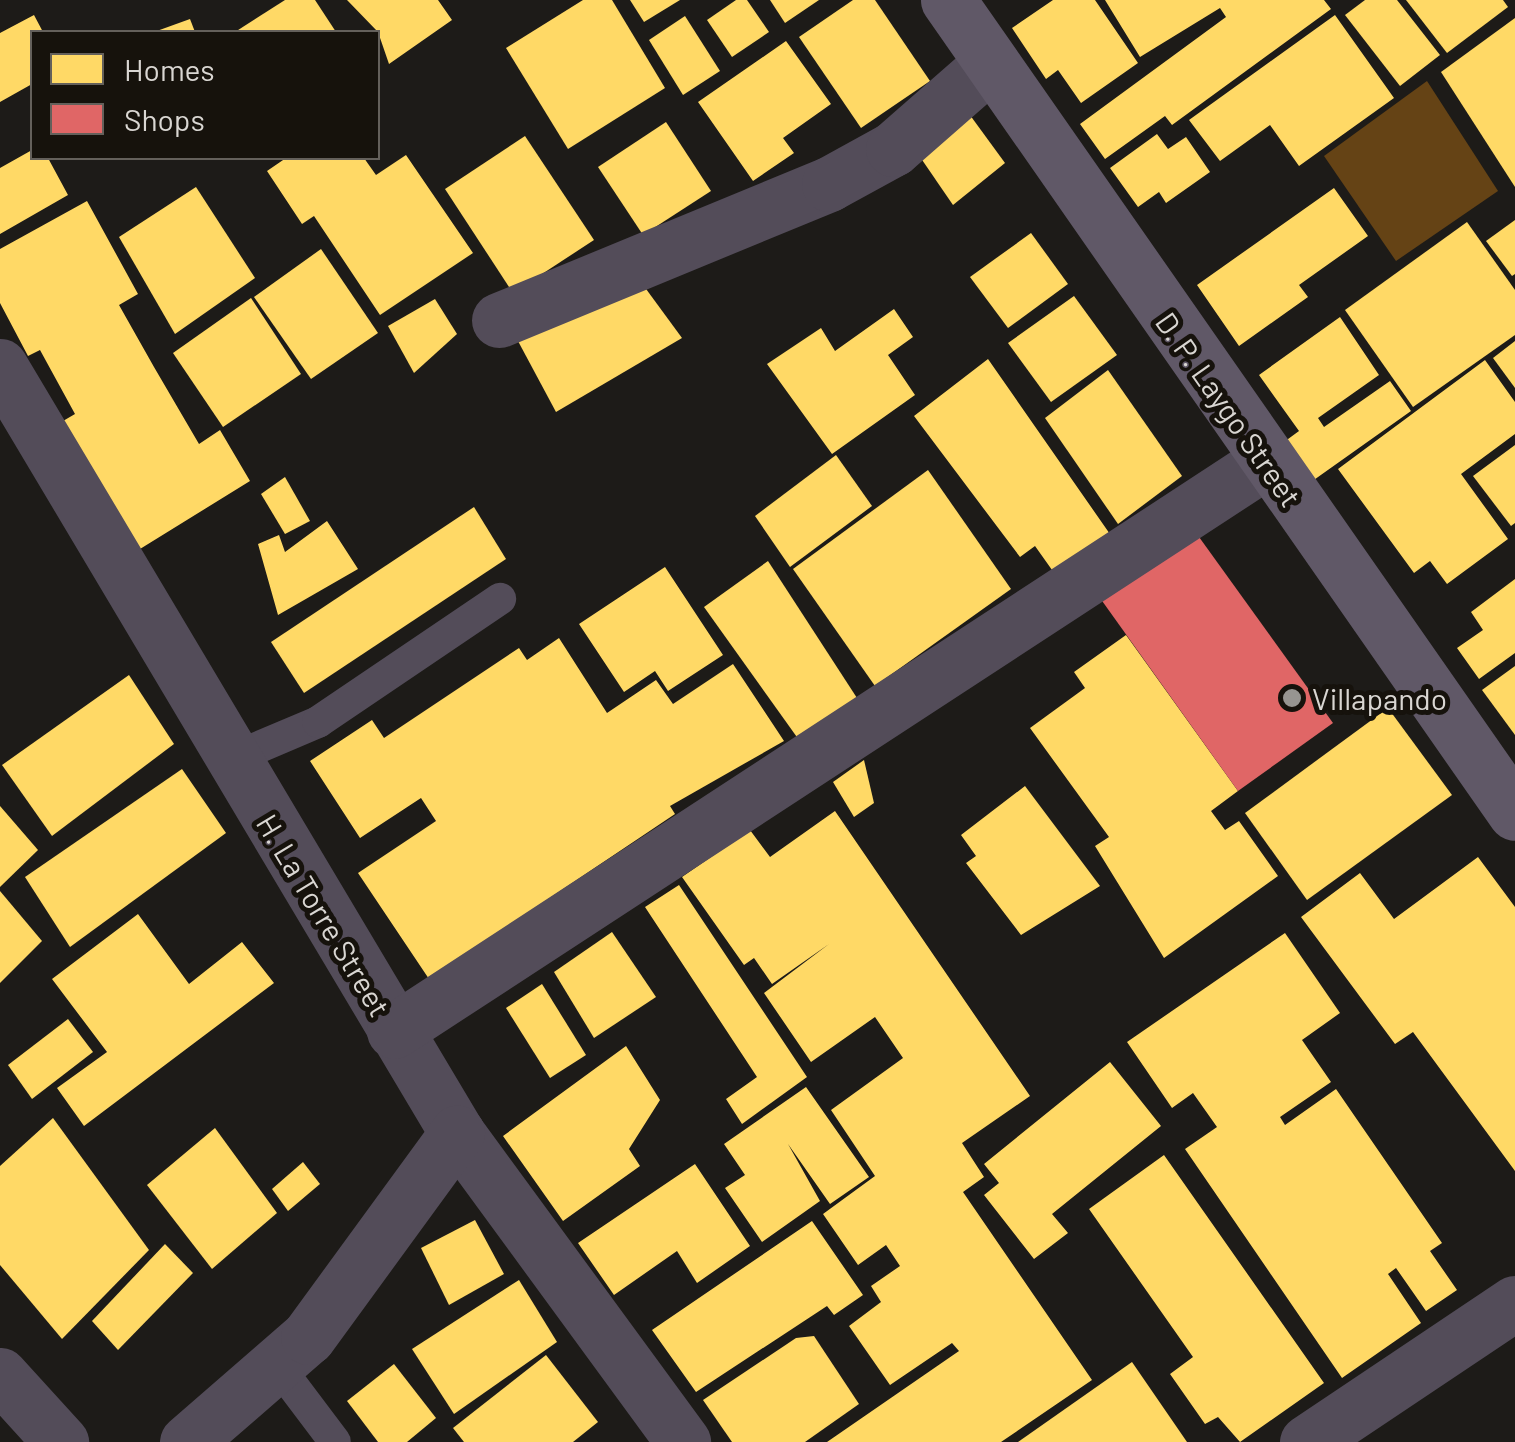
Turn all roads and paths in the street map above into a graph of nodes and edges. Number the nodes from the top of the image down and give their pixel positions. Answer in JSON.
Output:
{"nodes":[{"id":1,"x":953,"y":2,"type":"edge"},
{"id":2,"x":990,"y":64,"type":"junction"},
{"id":3,"x":498,"y":320,"type":"dead end"},
{"id":4,"x":0,"y":366,"type":"edge"},
{"id":5,"x":14,"y":427,"type":"edge"},
{"id":6,"x":1264,"y":462,"type":"junction"},
{"id":7,"x":500,"y":599,"type":"dead end"},
{"id":8,"x":231,"y":759,"type":"junction"},
{"id":9,"x":1515,"y":813,"type":"edge"},
{"id":10,"x":394,"y":1031,"type":"junction"},
{"id":11,"x":456,"y":1133,"type":"junction"},
{"id":12,"x":1515,"y":1303,"type":"edge"},
{"id":13,"x":280,"y":1369,"type":"junction"},
{"id":14,"x":0,"y":1375,"type":"edge"},
{"id":15,"x":61,"y":1442,"type":"edge"},
{"id":16,"x":187,"y":1442,"type":"edge"},
{"id":17,"x":335,"y":1442,"type":"edge"},
{"id":18,"x":683,"y":1442,"type":"edge"},
{"id":19,"x":1307,"y":1442,"type":"edge"}],
"edges":[{"from":1,"to":2,"type":"main road","name":"D. P. Laygo Street"},
{"from":2,"to":3,"type":"street"},
{"from":2,"to":6,"type":"main road","name":"D. P. Laygo Street"},
{"from":4,"to":5,"type":"street","name":"H. La Torre Street"},
{"from":5,"to":8,"type":"street","name":"H. La Torre Street"},
{"from":6,"to":9,"type":"main road","name":"D. P. Laygo Street"},
{"from":6,"to":10,"type":"street"},
{"from":7,"to":8,"type":"lane"},
{"from":8,"to":10,"type":"street","name":"H. La Torre Street"},
{"from":10,"to":11,"type":"street","name":"H. La Torre Street"},
{"from":11,"to":13,"type":"street"},
{"from":11,"to":18,"type":"street","name":"H. La Torre Street"},
{"from":12,"to":19,"type":"street"},
{"from":13,"to":16,"type":"street"},
{"from":13,"to":17,"type":"lane"},
{"from":14,"to":15,"type":"street"}]}
